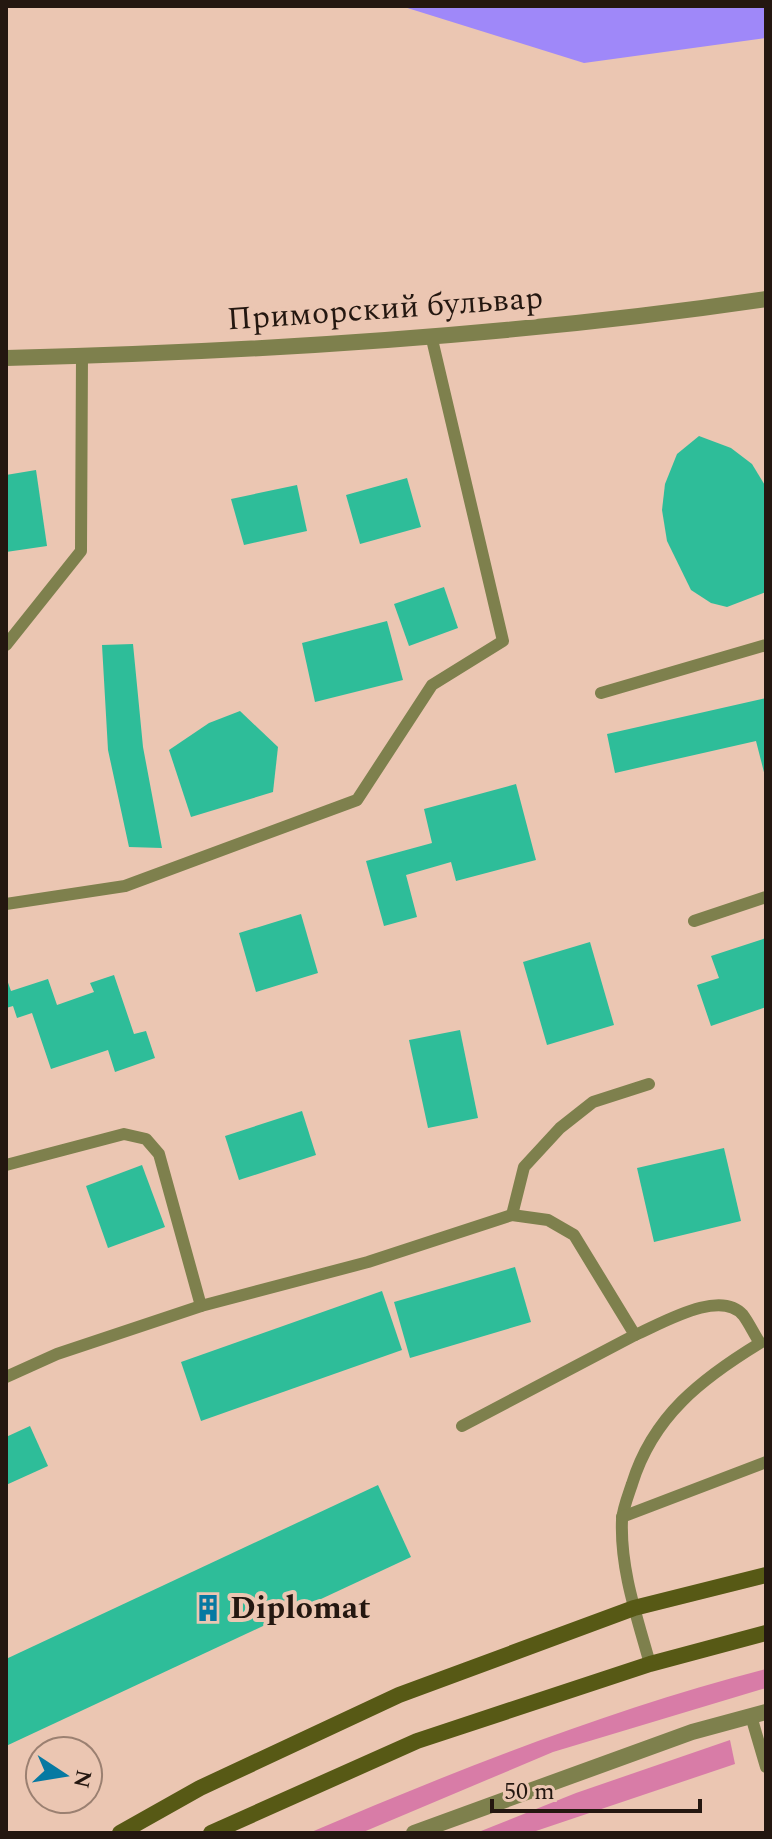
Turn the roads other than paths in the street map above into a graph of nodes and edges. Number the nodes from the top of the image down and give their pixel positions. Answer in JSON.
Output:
{"nodes":[{"id":1,"x":766,"y":299,"type":"edge"},
{"id":2,"x":431,"y":335,"type":"junction"},
{"id":3,"x":82,"y":356,"type":"junction"},
{"id":4,"x":6,"y":358,"type":"edge"},
{"id":5,"x":6,"y":645,"type":"edge"},
{"id":6,"x":766,"y":645,"type":"edge"},
{"id":7,"x":601,"y":693,"type":"dead end"},
{"id":8,"x":766,"y":897,"type":"edge"},
{"id":9,"x":6,"y":904,"type":"edge"},
{"id":10,"x":694,"y":921,"type":"dead end"},
{"id":11,"x":649,"y":1084,"type":"dead end"},
{"id":12,"x":6,"y":1165,"type":"edge"},
{"id":13,"x":512,"y":1215,"type":"junction"},
{"id":14,"x":201,"y":1306,"type":"junction"},
{"id":15,"x":635,"y":1335,"type":"junction"},
{"id":16,"x":763,"y":1342,"type":"edge"},
{"id":17,"x":6,"y":1377,"type":"edge"},
{"id":18,"x":462,"y":1426,"type":"dead end"},
{"id":19,"x":766,"y":1462,"type":"edge"},
{"id":20,"x":622,"y":1517,"type":"junction"},
{"id":21,"x":766,"y":1575,"type":"edge"},
{"id":22,"x":634,"y":1608,"type":"junction"},
{"id":23,"x":766,"y":1633,"type":"edge"},
{"id":24,"x":650,"y":1664,"type":"junction"},
{"id":25,"x":759,"y":1714,"type":"edge"},
{"id":26,"x":766,"y":1767,"type":"edge"},
{"id":27,"x":120,"y":1833,"type":"edge"},
{"id":28,"x":211,"y":1833,"type":"edge"},
{"id":29,"x":414,"y":1833,"type":"edge"}],
"edges":[{"from":1,"to":2,"type":"street","name":"Приморский бульвар"},
{"from":2,"to":3,"type":"street","name":"Приморский бульвар"},
{"from":2,"to":9,"type":"lane"},
{"from":3,"to":4,"type":"street","name":"Приморский бульвар"},
{"from":3,"to":5,"type":"lane"},
{"from":6,"to":7,"type":"lane"},
{"from":8,"to":10,"type":"lane"},
{"from":11,"to":13,"type":"lane"},
{"from":12,"to":14,"type":"lane"},
{"from":13,"to":14,"type":"lane"},
{"from":13,"to":15,"type":"lane"},
{"from":14,"to":17,"type":"lane"},
{"from":15,"to":16,"type":"lane"},
{"from":15,"to":18,"type":"lane"},
{"from":16,"to":20,"type":"lane"},
{"from":19,"to":20,"type":"lane"},
{"from":20,"to":22,"type":"lane"},
{"from":21,"to":22,"type":"main road"},
{"from":22,"to":24,"type":"lane"},
{"from":22,"to":27,"type":"main road"},
{"from":23,"to":24,"type":"main road"},
{"from":24,"to":28,"type":"main road"},
{"from":25,"to":26,"type":"lane"},
{"from":25,"to":29,"type":"street"}]}
